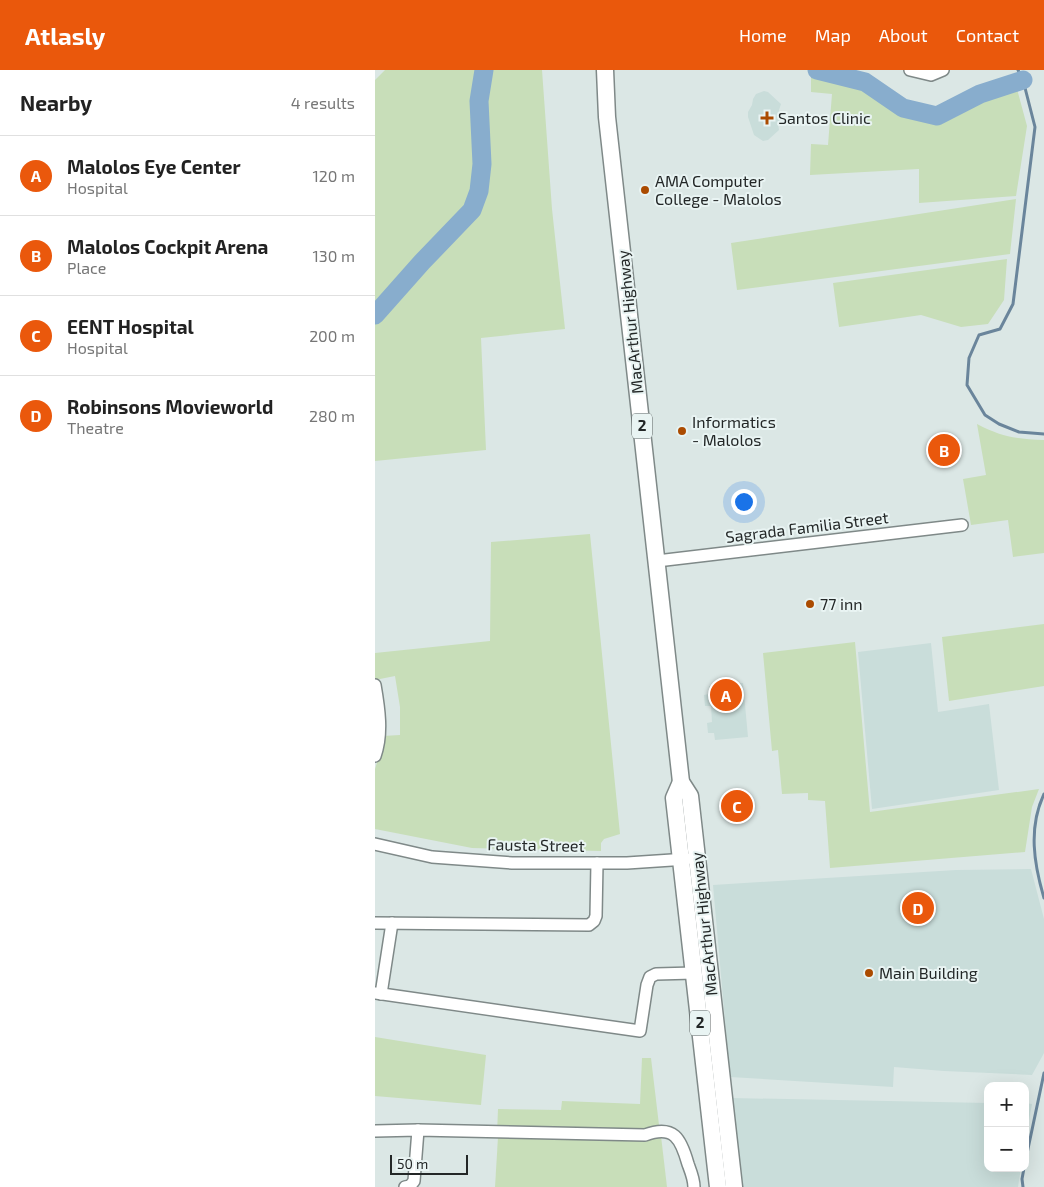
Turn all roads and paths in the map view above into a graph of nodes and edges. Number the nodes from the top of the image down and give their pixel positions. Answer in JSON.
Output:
{"nodes":[{"id":1,"x":605,"y":70,"type":"edge"},
{"id":2,"x":910,"y":70,"type":"edge"},
{"id":3,"x":943,"y":70,"type":"edge"},
{"id":4,"x":962,"y":525,"type":"dead end"},
{"id":5,"x":657,"y":561,"type":"junction"},
{"id":6,"x":375,"y":685,"type":"edge"},
{"id":7,"x":375,"y":756,"type":"edge"},
{"id":8,"x":375,"y":844,"type":"edge"},
{"id":9,"x":689,"y":859,"type":"junction"},
{"id":10,"x":597,"y":863,"type":"junction"},
{"id":11,"x":375,"y":923,"type":"edge"},
{"id":12,"x":392,"y":924,"type":"junction"},
{"id":13,"x":694,"y":973,"type":"junction"},
{"id":14,"x":378,"y":994,"type":"edge"},
{"id":15,"x":709,"y":1038,"type":"junction"},
{"id":16,"x":418,"y":1130,"type":"junction"},
{"id":17,"x":375,"y":1131,"type":"edge"},
{"id":18,"x":411,"y":1185,"type":"edge"},
{"id":19,"x":694,"y":1187,"type":"edge"},
{"id":20,"x":719,"y":1187,"type":"edge"},
{"id":21,"x":734,"y":1187,"type":"edge"}],
"edges":[{"from":1,"to":5,"type":"highway","name":"MacArthur Highway","number":"2"},
{"from":2,"to":3,"type":"street"},
{"from":4,"to":5,"type":"street","name":"Sagrada Familia Street"},
{"from":5,"to":9,"type":"highway","name":"MacArthur Highway","number":"2"},
{"from":6,"to":7,"type":"street"},
{"from":8,"to":10,"type":"street","name":"Fausta Street"},
{"from":9,"to":10,"type":"street","name":"Fausta Street"},
{"from":9,"to":13,"type":"highway","name":"MacArthur Highway","number":"2"},
{"from":9,"to":15,"type":"highway","name":"MacArthur Highway","number":"2"},
{"from":10,"to":12,"type":"street"},
{"from":11,"to":12,"type":"street"},
{"from":12,"to":14,"type":"street"},
{"from":13,"to":14,"type":"street"},
{"from":13,"to":15,"type":"highway","name":"MacArthur Highway","number":"2"},
{"from":15,"to":20,"type":"highway","name":"MacArthur Highway","number":"2"},
{"from":15,"to":21,"type":"highway","name":"MacArthur Highway","number":"2"},
{"from":16,"to":17,"type":"street"},
{"from":16,"to":18,"type":"street"},
{"from":16,"to":19,"type":"street"}]}
